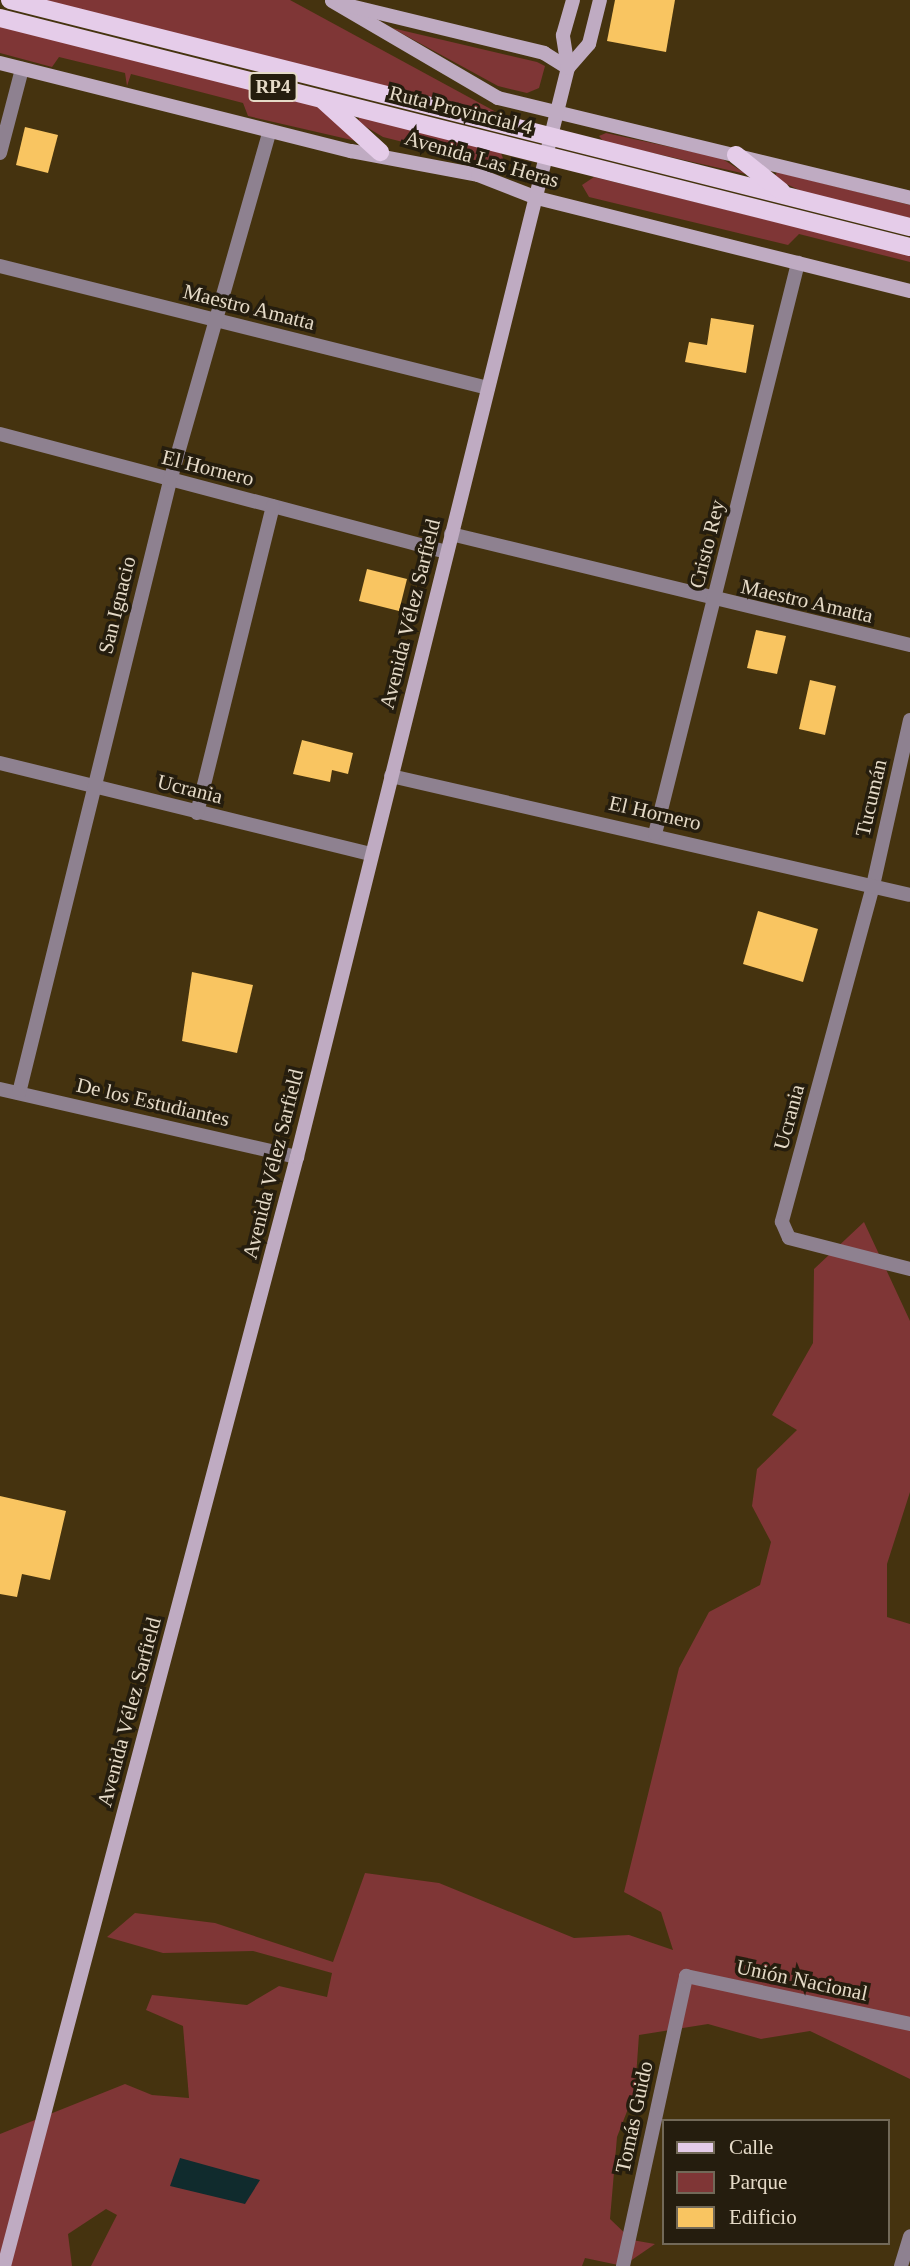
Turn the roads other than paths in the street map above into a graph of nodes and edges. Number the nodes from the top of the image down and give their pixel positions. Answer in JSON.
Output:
{"nodes":[{"id":1,"x":573,"y":0,"type":"edge"},
{"id":2,"x":600,"y":0,"type":"edge"},
{"id":3,"x":13,"y":1,"type":"edge"},
{"id":4,"x":330,"y":1,"type":"edge"},
{"id":5,"x":0,"y":18,"type":"edge"},
{"id":6,"x":0,"y":64,"type":"edge"},
{"id":7,"x":568,"y":68,"type":"junction"},
{"id":8,"x":22,"y":69,"type":"junction"},
{"id":9,"x":322,"y":99,"type":"junction"},
{"id":10,"x":558,"y":110,"type":"junction"},
{"id":11,"x":270,"y":131,"type":"junction"},
{"id":12,"x":551,"y":137,"type":"junction"},
{"id":13,"x":380,"y":152,"type":"junction"},
{"id":14,"x":0,"y":153,"type":"edge"},
{"id":15,"x":547,"y":155,"type":"junction"},
{"id":16,"x":736,"y":155,"type":"junction"},
{"id":17,"x":786,"y":196,"type":"junction"},
{"id":18,"x":537,"y":198,"type":"junction"},
{"id":19,"x":910,"y":198,"type":"edge"},
{"id":20,"x":910,"y":227,"type":"edge"},
{"id":21,"x":910,"y":247,"type":"edge"},
{"id":22,"x":798,"y":263,"type":"junction"},
{"id":23,"x":0,"y":266,"type":"edge"},
{"id":24,"x":910,"y":291,"type":"edge"},
{"id":25,"x":217,"y":320,"type":"junction"},
{"id":26,"x":488,"y":388,"type":"junction"},
{"id":27,"x":0,"y":434,"type":"edge"},
{"id":28,"x":170,"y":481,"type":"junction"},
{"id":29,"x":273,"y":506,"type":"junction"},
{"id":30,"x":451,"y":534,"type":"junction"},
{"id":31,"x":447,"y":551,"type":"junction"},
{"id":32,"x":715,"y":601,"type":"junction"},
{"id":33,"x":910,"y":645,"type":"edge"},
{"id":34,"x":910,"y":720,"type":"edge"},
{"id":35,"x":0,"y":763,"type":"edge"},
{"id":36,"x":391,"y":776,"type":"junction"},
{"id":37,"x":93,"y":785,"type":"junction"},
{"id":38,"x":197,"y":813,"type":"junction"},
{"id":39,"x":655,"y":834,"type":"junction"},
{"id":40,"x":371,"y":854,"type":"junction"},
{"id":41,"x":873,"y":886,"type":"junction"},
{"id":42,"x":910,"y":895,"type":"edge"},
{"id":43,"x":0,"y":1088,"type":"edge"},
{"id":44,"x":19,"y":1093,"type":"junction"},
{"id":45,"x":297,"y":1157,"type":"junction"},
{"id":46,"x":910,"y":1269,"type":"edge"},
{"id":47,"x":686,"y":1976,"type":"joint"},
{"id":48,"x":910,"y":2024,"type":"edge"},
{"id":49,"x":910,"y":2236,"type":"edge"},
{"id":50,"x":4,"y":2266,"type":"edge"},
{"id":51,"x":624,"y":2266,"type":"edge"},
{"id":52,"x":901,"y":2266,"type":"edge"}],
"edges":[{"from":1,"to":7,"type":"main road","name":"Avenida Vélez Sarfield"},
{"from":2,"to":7,"type":"main road","name":"Avenida Vélez Sarfield"},
{"from":3,"to":12,"type":"main road","name":"Ruta Provincial 4","number":"RP4"},
{"from":4,"to":7,"type":"main road"},
{"from":4,"to":10,"type":"main road"},
{"from":5,"to":9,"type":"main road","name":"Ruta Provincial 4","number":"RP4"},
{"from":6,"to":8,"type":"main road","name":"Avenida Las Heras","number":"RP4"},
{"from":7,"to":10,"type":"main road","name":"Avenida Vélez Sarfield"},
{"from":8,"to":11,"type":"main road","name":"Avenida Las Heras","number":"RP4"},
{"from":8,"to":14,"type":"street"},
{"from":9,"to":13,"type":"main road"},
{"from":9,"to":15,"type":"main road","name":"Ruta Provincial 4","number":"RP4"},
{"from":10,"to":12,"type":"main road","name":"Avenida Vélez Sarfield"},
{"from":10,"to":16,"type":"main road"},
{"from":11,"to":13,"type":"main road","name":"Avenida Las Heras","number":"RP4"},
{"from":11,"to":25,"type":"street","name":"San Ignacio"},
{"from":12,"to":15,"type":"main road","name":"Avenida Vélez Sarfield"},
{"from":12,"to":17,"type":"main road","name":"Ruta Provincial 4","number":"RP4"},
{"from":13,"to":18,"type":"main road","name":"Avenida Las Heras","number":"RP4"},
{"from":15,"to":18,"type":"main road","name":"Avenida Vélez Sarfield"},
{"from":15,"to":21,"type":"main road","name":"Ruta Provincial 4","number":"RP4"},
{"from":16,"to":17,"type":"main road"},
{"from":16,"to":19,"type":"main road"},
{"from":17,"to":20,"type":"main road","name":"Ruta Provincial 4","number":"RP4"},
{"from":18,"to":22,"type":"main road","name":"Avenida Las Heras"},
{"from":18,"to":26,"type":"main road","name":"Avenida Vélez Sarfield"},
{"from":22,"to":24,"type":"main road","name":"Avenida Las Heras"},
{"from":22,"to":32,"type":"street","name":"Cristo Rey"},
{"from":23,"to":25,"type":"street","name":"Maestro Amatta"},
{"from":25,"to":26,"type":"street","name":"Maestro Amatta"},
{"from":25,"to":28,"type":"street","name":"San Ignacio"},
{"from":26,"to":30,"type":"main road","name":"Avenida Vélez Sarfield"},
{"from":27,"to":28,"type":"street","name":"El Hornero"},
{"from":28,"to":29,"type":"street","name":"El Hornero"},
{"from":28,"to":37,"type":"street","name":"San Ignacio"},
{"from":29,"to":31,"type":"street","name":"El Hornero"},
{"from":29,"to":38,"type":"street"},
{"from":30,"to":31,"type":"main road","name":"Avenida Vélez Sarfield"},
{"from":30,"to":32,"type":"street","name":"Maestro Amatta"},
{"from":31,"to":36,"type":"main road","name":"Avenida Vélez Sarfield"},
{"from":32,"to":33,"type":"street","name":"Maestro Amatta"},
{"from":32,"to":39,"type":"street","name":"Cristo Rey"},
{"from":34,"to":41,"type":"street","name":"Tucumán"},
{"from":35,"to":37,"type":"street","name":"Ucrania"},
{"from":36,"to":39,"type":"street","name":"El Hornero"},
{"from":36,"to":40,"type":"main road","name":"Avenida Vélez Sarfield"},
{"from":37,"to":38,"type":"street","name":"Ucrania"},
{"from":37,"to":44,"type":"street","name":"San Ignacio"},
{"from":38,"to":40,"type":"street","name":"Ucrania"},
{"from":39,"to":41,"type":"street","name":"El Hornero"},
{"from":40,"to":45,"type":"main road","name":"Avenida Vélez Sarfield"},
{"from":41,"to":42,"type":"street","name":"El Hornero"},
{"from":41,"to":46,"type":"street","name":"Ucrania"},
{"from":43,"to":44,"type":"street","name":"De los Estudiantes"},
{"from":44,"to":45,"type":"street","name":"De los Estudiantes"},
{"from":45,"to":50,"type":"main road","name":"Avenida Vélez Sarfield"},
{"from":47,"to":48,"type":"street","name":"Unión Nacional"},
{"from":47,"to":51,"type":"street","name":"Tomás Guido"},
{"from":49,"to":52,"type":"street"}]}
